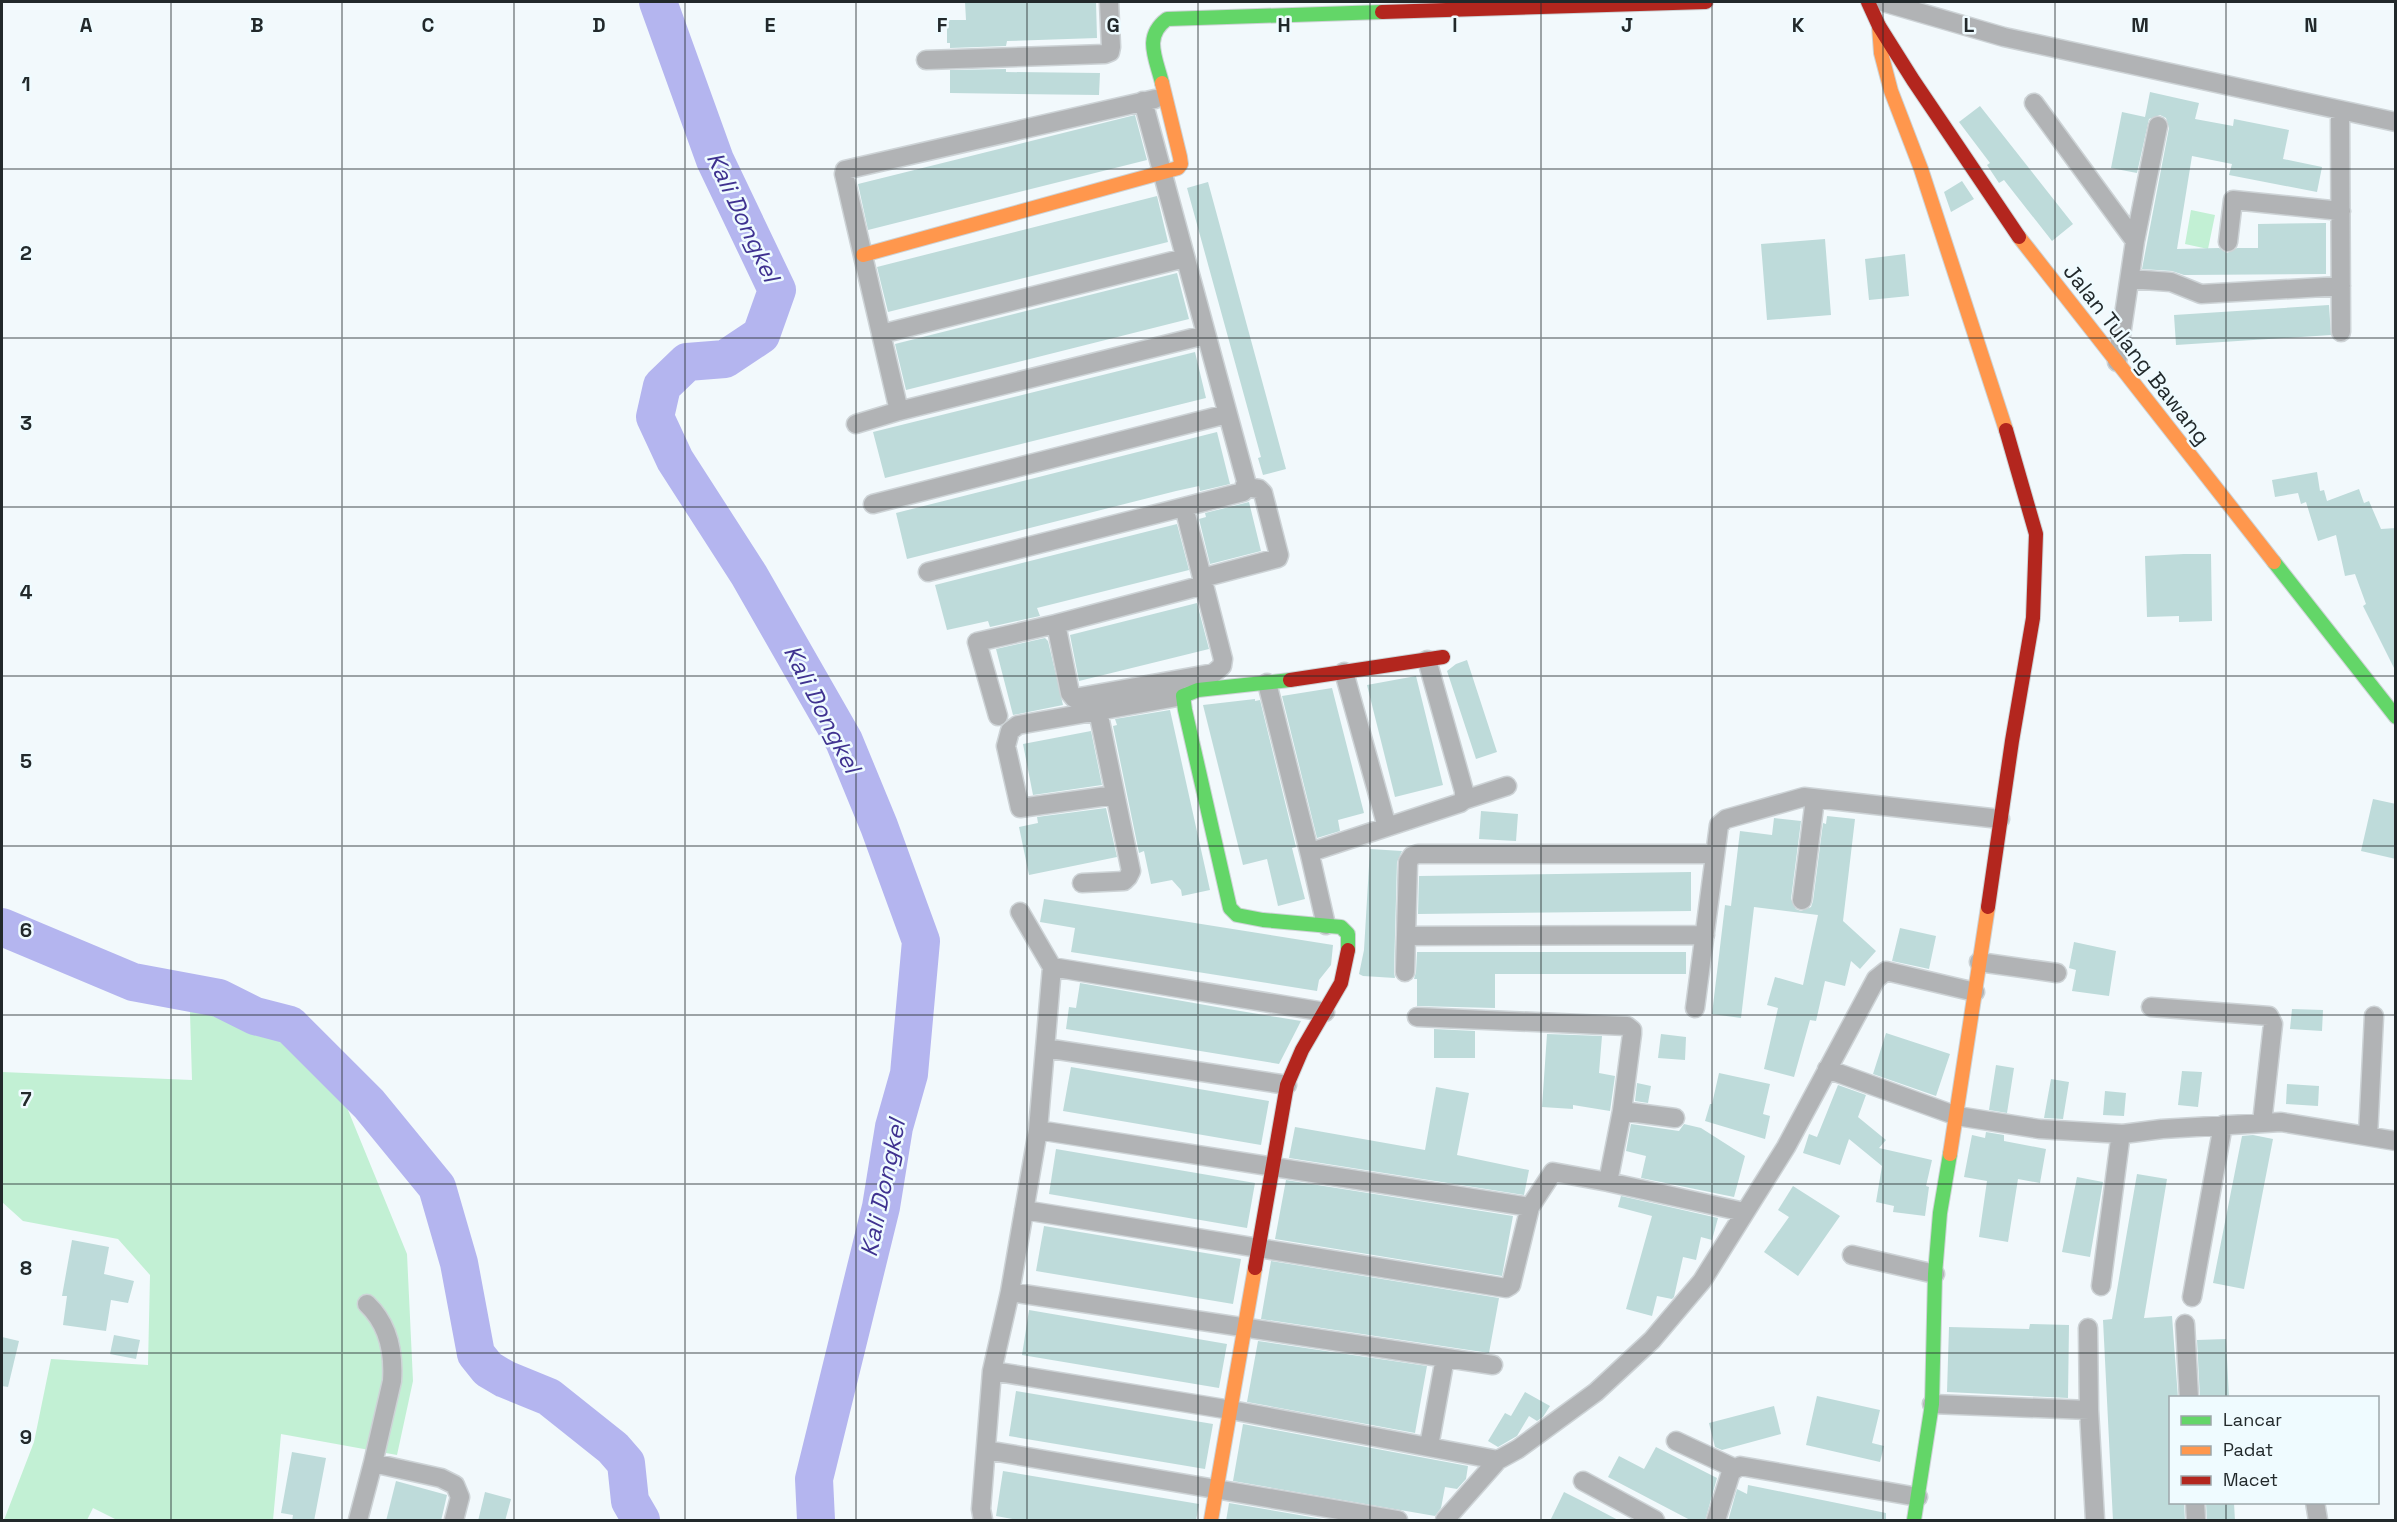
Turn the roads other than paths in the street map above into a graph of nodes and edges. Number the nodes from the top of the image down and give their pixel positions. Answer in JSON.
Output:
{"nodes":[{"id":1,"x":1109,"y":2,"type":"edge"},
{"id":2,"x":1706,"y":2,"type":"edge"},
{"id":3,"x":1868,"y":2,"type":"edge"},
{"id":4,"x":1883,"y":2,"type":"edge"},
{"id":5,"x":1879,"y":26,"type":"junction"},
{"id":6,"x":926,"y":60,"type":"dead end"},
{"id":7,"x":1165,"y":97,"type":"junction"},
{"id":8,"x":1143,"y":101,"type":"junction"},
{"id":9,"x":2034,"y":103,"type":"dead end"},
{"id":10,"x":2340,"y":110,"type":"junction"},
{"id":11,"x":2396,"y":122,"type":"edge"},
{"id":12,"x":2158,"y":126,"type":"dead end"},
{"id":13,"x":1164,"y":172,"type":"junction"},
{"id":14,"x":2341,"y":211,"type":"junction"},
{"id":15,"x":2135,"y":241,"type":"junction"},
{"id":16,"x":2228,"y":242,"type":"dead end"},
{"id":17,"x":863,"y":255,"type":"junction"},
{"id":18,"x":1185,"y":258,"type":"junction"},
{"id":19,"x":2130,"y":279,"type":"junction"},
{"id":20,"x":2341,"y":286,"type":"junction"},
{"id":21,"x":2342,"y":332,"type":"dead end"},
{"id":22,"x":881,"y":334,"type":"junction"},
{"id":23,"x":1205,"y":335,"type":"junction"},
{"id":24,"x":2117,"y":362,"type":"junction"},
{"id":25,"x":899,"y":411,"type":"junction"},
{"id":26,"x":1227,"y":414,"type":"junction"},
{"id":27,"x":856,"y":424,"type":"dead end"},
{"id":28,"x":1246,"y":487,"type":"junction"},
{"id":29,"x":873,"y":504,"type":"dead end"},
{"id":30,"x":1184,"y":507,"type":"junction"},
{"id":31,"x":928,"y":572,"type":"dead end"},
{"id":32,"x":1203,"y":582,"type":"junction"},
{"id":33,"x":1056,"y":624,"type":"junction"},
{"id":34,"x":1435,"y":659,"type":"joint"},
{"id":35,"x":1344,"y":672,"type":"junction"},
{"id":36,"x":1266,"y":683,"type":"junction"},
{"id":37,"x":1184,"y":696,"type":"junction"},
{"id":38,"x":1098,"y":711,"type":"junction"},
{"id":39,"x":998,"y":716,"type":"dead end"},
{"id":40,"x":2396,"y":717,"type":"edge"},
{"id":41,"x":1508,"y":786,"type":"dead end"},
{"id":42,"x":1115,"y":795,"type":"junction"},
{"id":43,"x":1815,"y":799,"type":"junction"},
{"id":44,"x":1464,"y":800,"type":"junction"},
{"id":45,"x":2000,"y":819,"type":"junction"},
{"id":46,"x":1387,"y":826,"type":"junction"},
{"id":47,"x":1714,"y":854,"type":"junction"},
{"id":48,"x":1310,"y":855,"type":"junction"},
{"id":49,"x":1082,"y":883,"type":"dead end"},
{"id":50,"x":1802,"y":900,"type":"dead end"},
{"id":51,"x":1020,"y":912,"type":"dead end"},
{"id":52,"x":1326,"y":925,"type":"junction"},
{"id":53,"x":1705,"y":935,"type":"junction"},
{"id":54,"x":1406,"y":936,"type":"junction"},
{"id":55,"x":1979,"y":962,"type":"junction"},
{"id":56,"x":1052,"y":967,"type":"junction"},
{"id":57,"x":1405,"y":972,"type":"dead end"},
{"id":58,"x":2058,"y":973,"type":"dead end"},
{"id":59,"x":1975,"y":992,"type":"junction"},
{"id":60,"x":2151,"y":1007,"type":"dead end"},
{"id":61,"x":1695,"y":1008,"type":"dead end"},
{"id":62,"x":1325,"y":1012,"type":"junction"},
{"id":63,"x":1417,"y":1017,"type":"dead end"},
{"id":64,"x":2373,"y":1017,"type":"dead end"},
{"id":65,"x":1045,"y":1048,"type":"junction"},
{"id":66,"x":1827,"y":1069,"type":"junction"},
{"id":67,"x":1287,"y":1085,"type":"junction"},
{"id":68,"x":1622,"y":1111,"type":"junction"},
{"id":69,"x":1957,"y":1116,"type":"junction"},
{"id":70,"x":1675,"y":1118,"type":"dead end"},
{"id":71,"x":2262,"y":1123,"type":"junction"},
{"id":72,"x":2223,"y":1125,"type":"junction"},
{"id":73,"x":1038,"y":1130,"type":"junction"},
{"id":74,"x":2123,"y":1134,"type":"junction"},
{"id":75,"x":2368,"y":1136,"type":"junction"},
{"id":76,"x":2396,"y":1141,"type":"edge"},
{"id":77,"x":1273,"y":1166,"type":"junction"},
{"id":78,"x":1608,"y":1182,"type":"junction"},
{"id":79,"x":1530,"y":1207,"type":"junction"},
{"id":80,"x":1024,"y":1209,"type":"junction"},
{"id":81,"x":1744,"y":1212,"type":"junction"},
{"id":82,"x":1259,"y":1247,"type":"junction"},
{"id":83,"x":1852,"y":1255,"type":"dead end"},
{"id":84,"x":1935,"y":1274,"type":"junction"},
{"id":85,"x":2102,"y":1286,"type":"dead end"},
{"id":86,"x":1010,"y":1292,"type":"junction"},
{"id":87,"x":2192,"y":1297,"type":"dead end"},
{"id":88,"x":367,"y":1304,"type":"dead end"},
{"id":89,"x":2185,"y":1324,"type":"dead end"},
{"id":90,"x":1245,"y":1328,"type":"junction"},
{"id":91,"x":2088,"y":1328,"type":"dead end"},
{"id":92,"x":1445,"y":1358,"type":"junction"},
{"id":93,"x":1493,"y":1365,"type":"dead end"},
{"id":94,"x":992,"y":1371,"type":"junction"},
{"id":95,"x":2189,"y":1396,"type":"edge"},
{"id":96,"x":1932,"y":1404,"type":"junction"},
{"id":97,"x":1231,"y":1410,"type":"junction"},
{"id":98,"x":2089,"y":1410,"type":"junction"},
{"id":99,"x":1676,"y":1441,"type":"dead end"},
{"id":100,"x":1429,"y":1446,"type":"junction"},
{"id":101,"x":986,"y":1450,"type":"junction"},
{"id":102,"x":1498,"y":1460,"type":"junction"},
{"id":103,"x":373,"y":1463,"type":"junction"},
{"id":104,"x":1734,"y":1468,"type":"junction"},
{"id":105,"x":1583,"y":1481,"type":"dead end"},
{"id":106,"x":1216,"y":1491,"type":"junction"},
{"id":107,"x":1918,"y":1497,"type":"junction"},
{"id":108,"x":2194,"y":1504,"type":"edge"},
{"id":109,"x":2315,"y":1504,"type":"edge"},
{"id":110,"x":358,"y":1521,"type":"edge"},
{"id":111,"x":454,"y":1521,"type":"edge"},
{"id":112,"x":983,"y":1521,"type":"edge"},
{"id":113,"x":1211,"y":1521,"type":"edge"},
{"id":114,"x":1398,"y":1521,"type":"edge"},
{"id":115,"x":1445,"y":1521,"type":"edge"},
{"id":116,"x":1655,"y":1521,"type":"edge"},
{"id":117,"x":1716,"y":1521,"type":"edge"},
{"id":118,"x":1914,"y":1521,"type":"edge"},
{"id":119,"x":2095,"y":1521,"type":"edge"},
{"id":120,"x":2196,"y":1521,"type":"edge"},
{"id":121,"x":2318,"y":1521,"type":"edge"}],
"edges":[{"from":1,"to":6,"type":"street"},
{"from":2,"to":7,"type":"street"},
{"from":3,"to":5,"type":"street","name":"Jalan Tulang Bawang"},
{"from":4,"to":10,"type":"street"},
{"from":5,"to":24,"type":"street","name":"Jalan Tulang Bawang"},
{"from":5,"to":45,"type":"street"},
{"from":7,"to":8,"type":"street"},
{"from":7,"to":13,"type":"street"},
{"from":8,"to":13,"type":"street"},
{"from":8,"to":17,"type":"street"},
{"from":9,"to":15,"type":"street"},
{"from":10,"to":11,"type":"street"},
{"from":10,"to":14,"type":"street"},
{"from":12,"to":15,"type":"street"},
{"from":13,"to":17,"type":"street"},
{"from":13,"to":18,"type":"street"},
{"from":14,"to":16,"type":"street"},
{"from":14,"to":20,"type":"street"},
{"from":15,"to":19,"type":"street"},
{"from":17,"to":22,"type":"street"},
{"from":18,"to":22,"type":"street"},
{"from":18,"to":23,"type":"street"},
{"from":19,"to":20,"type":"street"},
{"from":19,"to":24,"type":"street"},
{"from":20,"to":21,"type":"street"},
{"from":22,"to":25,"type":"street"},
{"from":23,"to":25,"type":"street"},
{"from":23,"to":26,"type":"street"},
{"from":24,"to":40,"type":"street","name":"Jalan Tulang Bawang"},
{"from":25,"to":27,"type":"street"},
{"from":26,"to":28,"type":"street"},
{"from":26,"to":29,"type":"street"},
{"from":28,"to":30,"type":"street"},
{"from":28,"to":32,"type":"street"},
{"from":30,"to":31,"type":"street"},
{"from":30,"to":32,"type":"street"},
{"from":32,"to":33,"type":"street"},
{"from":32,"to":33,"type":"street"},
{"from":33,"to":39,"type":"street"},
{"from":34,"to":35,"type":"street"},
{"from":34,"to":44,"type":"street"},
{"from":35,"to":36,"type":"street"},
{"from":35,"to":46,"type":"street"},
{"from":36,"to":37,"type":"street"},
{"from":36,"to":48,"type":"street"},
{"from":37,"to":38,"type":"street"},
{"from":37,"to":52,"type":"street"},
{"from":38,"to":42,"type":"street"},
{"from":38,"to":42,"type":"street"},
{"from":41,"to":44,"type":"street"},
{"from":42,"to":49,"type":"street"},
{"from":43,"to":45,"type":"street"},
{"from":43,"to":47,"type":"street"},
{"from":43,"to":50,"type":"street"},
{"from":44,"to":46,"type":"street"},
{"from":45,"to":55,"type":"street"},
{"from":46,"to":48,"type":"street"},
{"from":47,"to":53,"type":"street"},
{"from":47,"to":54,"type":"street"},
{"from":48,"to":52,"type":"street"},
{"from":51,"to":56,"type":"street"},
{"from":52,"to":62,"type":"street"},
{"from":53,"to":54,"type":"street"},
{"from":53,"to":61,"type":"street"},
{"from":54,"to":57,"type":"street"},
{"from":55,"to":58,"type":"street"},
{"from":55,"to":59,"type":"street"},
{"from":56,"to":62,"type":"street"},
{"from":56,"to":65,"type":"street"},
{"from":59,"to":66,"type":"street"},
{"from":59,"to":69,"type":"street"},
{"from":60,"to":71,"type":"street"},
{"from":62,"to":67,"type":"street"},
{"from":63,"to":68,"type":"street"},
{"from":64,"to":75,"type":"street"},
{"from":65,"to":67,"type":"street"},
{"from":65,"to":73,"type":"street"},
{"from":66,"to":69,"type":"street"},
{"from":66,"to":81,"type":"street"},
{"from":67,"to":77,"type":"street"},
{"from":68,"to":70,"type":"street"},
{"from":68,"to":78,"type":"street"},
{"from":69,"to":74,"type":"street"},
{"from":69,"to":84,"type":"street"},
{"from":71,"to":72,"type":"street"},
{"from":71,"to":75,"type":"street"},
{"from":72,"to":74,"type":"street"},
{"from":72,"to":87,"type":"street"},
{"from":73,"to":77,"type":"street"},
{"from":73,"to":80,"type":"street"},
{"from":74,"to":85,"type":"street"},
{"from":75,"to":76,"type":"street"},
{"from":77,"to":79,"type":"street"},
{"from":77,"to":82,"type":"street"},
{"from":78,"to":79,"type":"street"},
{"from":78,"to":81,"type":"street"},
{"from":79,"to":82,"type":"street"},
{"from":80,"to":82,"type":"street"},
{"from":80,"to":86,"type":"street"},
{"from":81,"to":102,"type":"street"},
{"from":82,"to":90,"type":"street"},
{"from":83,"to":84,"type":"street"},
{"from":84,"to":96,"type":"street"},
{"from":86,"to":90,"type":"street"},
{"from":86,"to":94,"type":"street"},
{"from":88,"to":103,"type":"street"},
{"from":89,"to":95,"type":"street"},
{"from":90,"to":92,"type":"street"},
{"from":90,"to":97,"type":"street"},
{"from":91,"to":98,"type":"street"},
{"from":92,"to":93,"type":"street"},
{"from":92,"to":100,"type":"street"},
{"from":94,"to":97,"type":"street"},
{"from":94,"to":101,"type":"street"},
{"from":96,"to":98,"type":"street"},
{"from":96,"to":107,"type":"street"},
{"from":97,"to":100,"type":"street"},
{"from":97,"to":106,"type":"street"},
{"from":98,"to":119,"type":"street"},
{"from":99,"to":104,"type":"street"},
{"from":100,"to":102,"type":"street"},
{"from":101,"to":106,"type":"street"},
{"from":101,"to":112,"type":"street"},
{"from":102,"to":115,"type":"street"},
{"from":103,"to":110,"type":"street"},
{"from":103,"to":111,"type":"street"},
{"from":104,"to":107,"type":"street"},
{"from":104,"to":117,"type":"street"},
{"from":105,"to":116,"type":"street"},
{"from":106,"to":113,"type":"street"},
{"from":106,"to":114,"type":"street"},
{"from":107,"to":118,"type":"street"},
{"from":108,"to":120,"type":"street"},
{"from":109,"to":121,"type":"street"}]}
